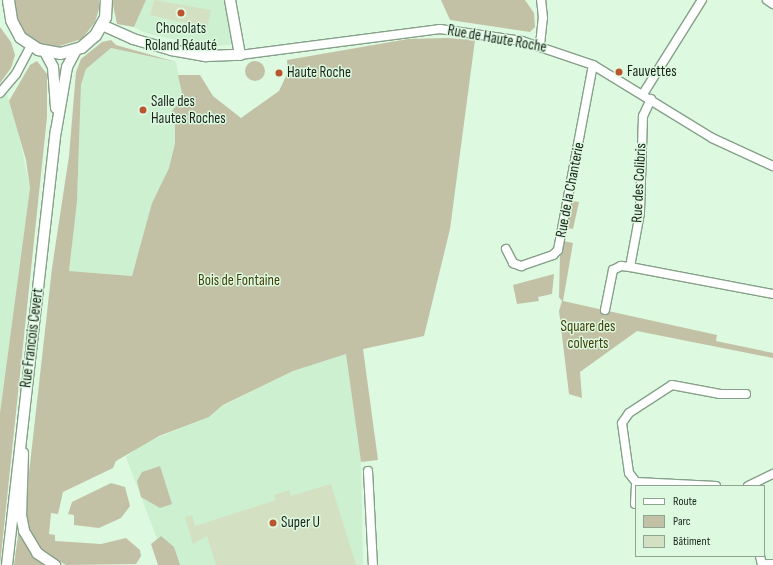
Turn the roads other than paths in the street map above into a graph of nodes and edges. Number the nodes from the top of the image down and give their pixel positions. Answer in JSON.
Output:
{"nodes":[{"id":1,"x":8,"y":0,"type":"edge"},
{"id":2,"x":106,"y":0,"type":"edge"},
{"id":3,"x":230,"y":0,"type":"edge"},
{"id":4,"x":541,"y":0,"type":"edge"},
{"id":5,"x":702,"y":0,"type":"edge"},
{"id":6,"x":767,"y":0,"type":"edge"},
{"id":7,"x":773,"y":4,"type":"edge"},
{"id":8,"x":102,"y":25,"type":"junction"},
{"id":9,"x":540,"y":45,"type":"junction"},
{"id":10,"x":30,"y":46,"type":"junction"},
{"id":11,"x":76,"y":50,"type":"junction"},
{"id":12,"x":45,"y":52,"type":"junction"},
{"id":13,"x":240,"y":55,"type":"junction"},
{"id":14,"x":593,"y":65,"type":"junction"},
{"id":15,"x":0,"y":93,"type":"edge"},
{"id":16,"x":647,"y":97,"type":"junction"},
{"id":17,"x":56,"y":131,"type":"junction"},
{"id":18,"x":773,"y":166,"type":"edge"},
{"id":19,"x":506,"y":249,"type":"dead end"},
{"id":20,"x":630,"y":267,"type":"junction"},
{"id":21,"x":773,"y":294,"type":"edge"},
{"id":22,"x":605,"y":310,"type":"dead end"},
{"id":23,"x":746,"y":394,"type":"dead end"},
{"id":24,"x":21,"y":436,"type":"junction"},
{"id":25,"x":368,"y":471,"type":"dead end"},
{"id":26,"x":773,"y":474,"type":"edge"},
{"id":27,"x":636,"y":482,"type":"junction"},
{"id":28,"x":636,"y":485,"type":"edge"},
{"id":29,"x":645,"y":485,"type":"edge"},
{"id":30,"x":750,"y":485,"type":"edge"},
{"id":31,"x":8,"y":565,"type":"edge"},
{"id":32,"x":55,"y":565,"type":"edge"},
{"id":33,"x":373,"y":565,"type":"edge"},
{"id":34,"x":767,"y":565,"type":"edge"},
{"id":35,"x":773,"y":565,"type":"edge"}],
"edges":[{"from":1,"to":10,"type":"main road"},
{"from":2,"to":8,"type":"main road"},
{"from":3,"to":13,"type":"street"},
{"from":4,"to":9,"type":"street"},
{"from":5,"to":16,"type":"street","name":"Rue des Colibris"},
{"from":6,"to":7,"type":"street"},
{"from":8,"to":11,"type":"main road"},
{"from":8,"to":13,"type":"street","name":"Rue de Haute Roche"},
{"from":9,"to":13,"type":"street","name":"Rue de Haute Roche"},
{"from":9,"to":14,"type":"street","name":"Rue de Haute Roche"},
{"from":10,"to":12,"type":"main road"},
{"from":10,"to":15,"type":"street"},
{"from":11,"to":12,"type":"main road"},
{"from":11,"to":17,"type":"street","name":"Rue Francois Cevert"},
{"from":12,"to":17,"type":"street","name":"Rue Francois Cevert"},
{"from":14,"to":16,"type":"street","name":"Rue de Haute Roche"},
{"from":14,"to":19,"type":"street","name":"Rue de la Chanterie"},
{"from":16,"to":18,"type":"street","name":"Rue de Haute Roche"},
{"from":16,"to":20,"type":"street","name":"Rue des Colibris"},
{"from":17,"to":24,"type":"street","name":"Rue Francois Cevert"},
{"from":20,"to":21,"type":"street"},
{"from":20,"to":22,"type":"street"},
{"from":23,"to":27,"type":"street"},
{"from":24,"to":31,"type":"street","name":"Rue Francois Cevert"},
{"from":24,"to":32,"type":"street"},
{"from":25,"to":33,"type":"street"},
{"from":26,"to":30,"type":"street"},
{"from":27,"to":28,"type":"street"},
{"from":27,"to":29,"type":"street"},
{"from":34,"to":35,"type":"street"}]}
